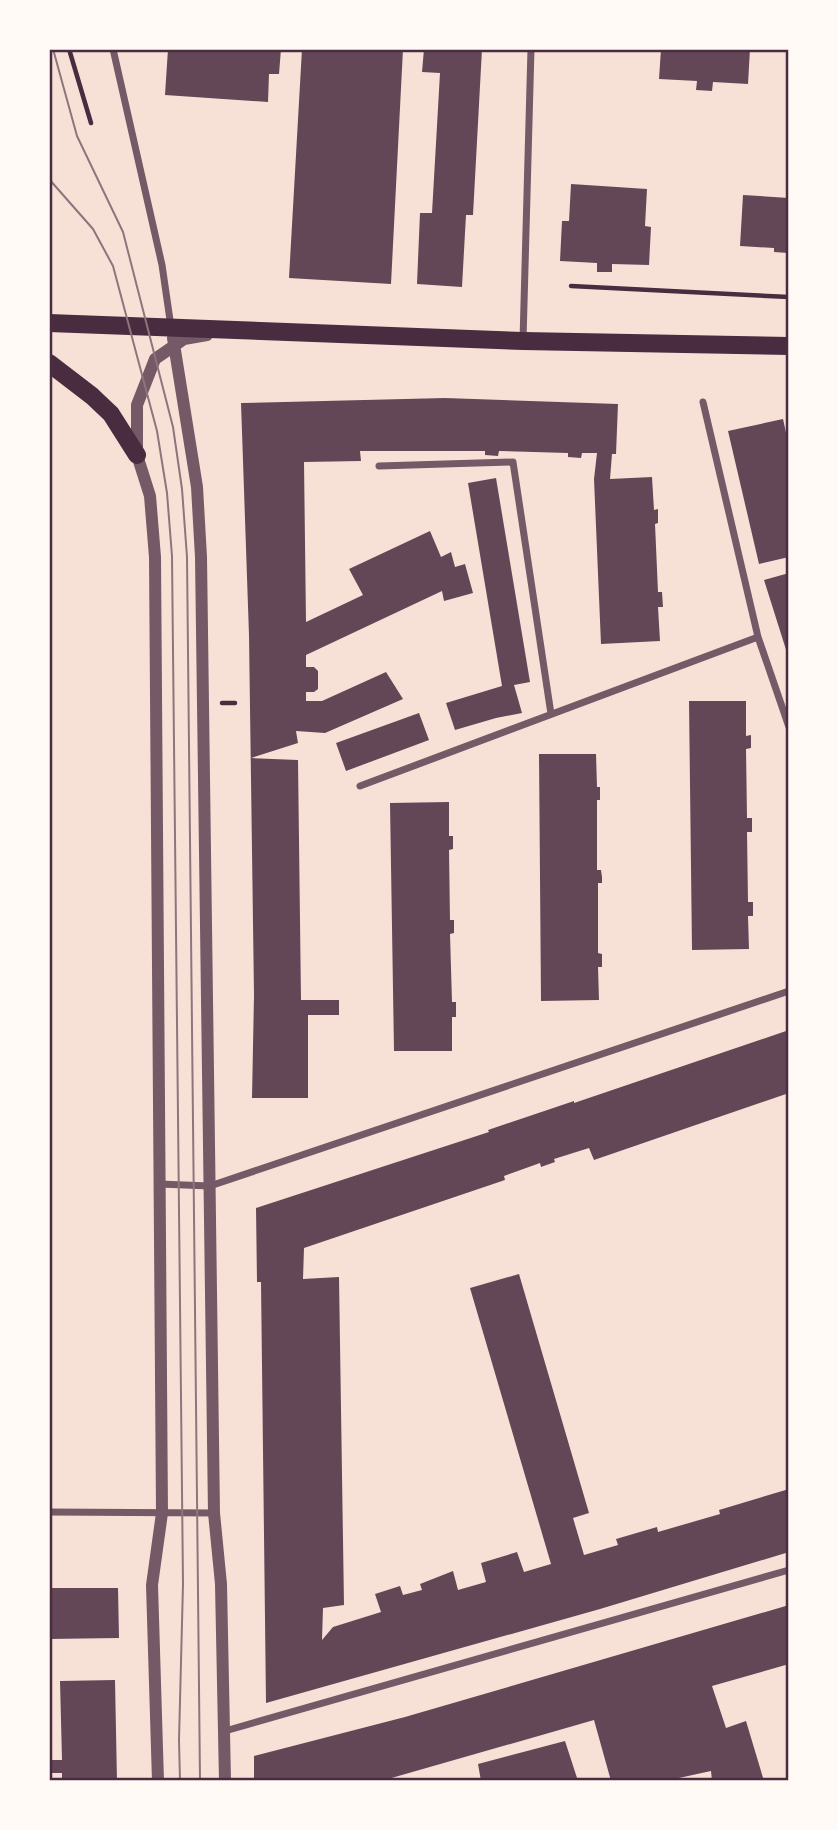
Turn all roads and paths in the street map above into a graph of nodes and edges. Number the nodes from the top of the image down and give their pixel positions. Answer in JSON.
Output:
{"nodes":[{"id":1,"x":69,"y":49,"type":"edge"},
{"id":2,"x":113,"y":49,"type":"edge"},
{"id":3,"x":531,"y":49,"type":"edge"},
{"id":4,"x":91,"y":123,"type":"dead end"},
{"id":5,"x":571,"y":286,"type":"dead end"},
{"id":6,"x":789,"y":297,"type":"edge"},
{"id":7,"x":49,"y":323,"type":"edge"},
{"id":8,"x":173,"y":337,"type":"junction"},
{"id":9,"x":523,"y":341,"type":"junction"},
{"id":10,"x":766,"y":345,"type":"junction"},
{"id":11,"x":789,"y":346,"type":"edge"},
{"id":12,"x":789,"y":351,"type":"edge"},
{"id":13,"x":49,"y":363,"type":"edge"},
{"id":14,"x":703,"y":401,"type":"dead end"},
{"id":15,"x":137,"y":455,"type":"junction"},
{"id":16,"x":379,"y":466,"type":"dead end"},
{"id":17,"x":758,"y":637,"type":"junction"},
{"id":18,"x":551,"y":714,"type":"junction"},
{"id":19,"x":789,"y":727,"type":"edge"},
{"id":20,"x":360,"y":786,"type":"dead end"},
{"id":21,"x":789,"y":991,"type":"edge"},
{"id":22,"x":159,"y":1184,"type":"junction"},
{"id":23,"x":210,"y":1186,"type":"junction"},
{"id":24,"x":49,"y":1512,"type":"edge"},
{"id":25,"x":162,"y":1513,"type":"junction"},
{"id":26,"x":215,"y":1513,"type":"junction"},
{"id":27,"x":789,"y":1570,"type":"edge"},
{"id":28,"x":225,"y":1731,"type":"junction"},
{"id":29,"x":158,"y":1781,"type":"edge"},
{"id":30,"x":225,"y":1781,"type":"edge"}],
"edges":[{"from":1,"to":4,"type":"path"},
{"from":2,"to":8,"type":"street"},
{"from":3,"to":9,"type":"street"},
{"from":5,"to":6,"type":"path"},
{"from":7,"to":8,"type":"main road"},
{"from":8,"to":9,"type":"main road"},
{"from":8,"to":15,"type":"street"},
{"from":8,"to":23,"type":"street"},
{"from":9,"to":10,"type":"main road"},
{"from":10,"to":11,"type":"main road"},
{"from":10,"to":12,"type":"main road"},
{"from":13,"to":15,"type":"main road"},
{"from":14,"to":17,"type":"street"},
{"from":15,"to":22,"type":"street"},
{"from":16,"to":18,"type":"street"},
{"from":17,"to":18,"type":"street"},
{"from":17,"to":19,"type":"street"},
{"from":18,"to":20,"type":"street"},
{"from":21,"to":23,"type":"street"},
{"from":22,"to":23,"type":"street"},
{"from":22,"to":25,"type":"street"},
{"from":23,"to":26,"type":"street"},
{"from":24,"to":25,"type":"street"},
{"from":25,"to":26,"type":"street"},
{"from":25,"to":29,"type":"street"},
{"from":26,"to":28,"type":"street"},
{"from":27,"to":28,"type":"street"},
{"from":28,"to":30,"type":"street"}]}
